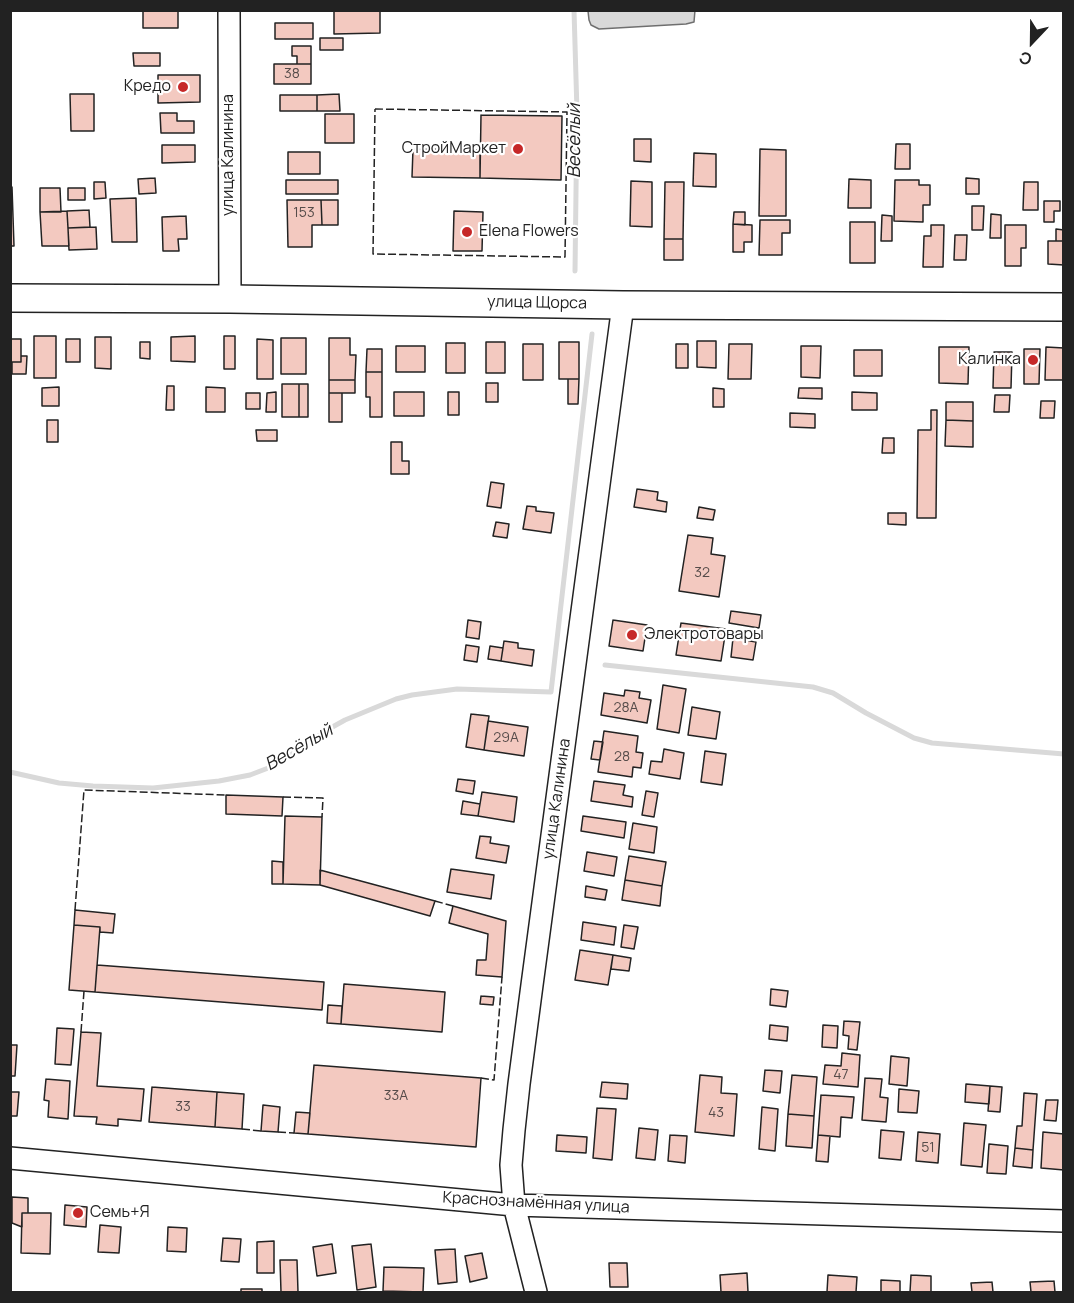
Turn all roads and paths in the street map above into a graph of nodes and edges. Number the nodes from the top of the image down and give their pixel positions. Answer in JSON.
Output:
{"nodes":[{"id":1,"x":229,"y":10,"type":"edge"},
{"id":2,"x":10,"y":298,"type":"edge"},
{"id":3,"x":230,"y":299,"type":"junction"},
{"id":4,"x":623,"y":304,"type":"junction"},
{"id":5,"x":1064,"y":307,"type":"edge"},
{"id":6,"x":10,"y":1158,"type":"edge"},
{"id":7,"x":514,"y":1205,"type":"junction"},
{"id":8,"x":1064,"y":1221,"type":"edge"},
{"id":9,"x":536,"y":1293,"type":"edge"}],
"edges":[{"from":1,"to":3,"type":"street","name":"улица Калинина"},
{"from":2,"to":3,"type":"main road","name":"улица Щорса"},
{"from":3,"to":4,"type":"main road","name":"улица Щорса"},
{"from":4,"to":5,"type":"main road","name":"улица Щорса"},
{"from":4,"to":7,"type":"street","name":"улица Калинина"},
{"from":6,"to":7,"type":"street","name":"Краснознамённая улица"},
{"from":7,"to":8,"type":"street","name":"Краснознамённая улица"},
{"from":7,"to":9,"type":"street","name":"улица Калинина"}]}
